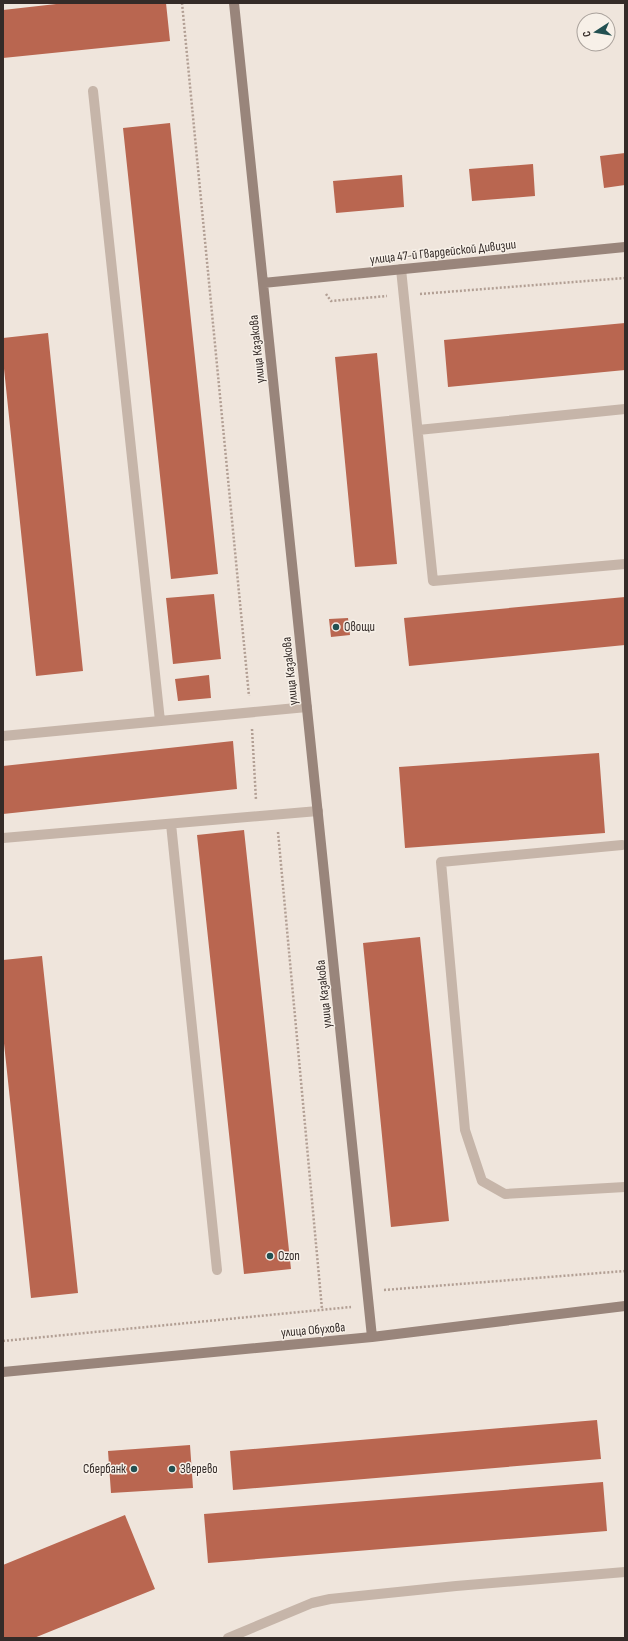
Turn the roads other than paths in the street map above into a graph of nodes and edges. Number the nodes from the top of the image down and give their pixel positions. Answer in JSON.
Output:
{"nodes":[{"id":1,"x":234,"y":3,"type":"edge"},
{"id":2,"x":93,"y":91,"type":"dead end"},
{"id":3,"x":625,"y":247,"type":"edge"},
{"id":4,"x":401,"y":269,"type":"junction"},
{"id":5,"x":263,"y":283,"type":"junction"},
{"id":6,"x":625,"y":409,"type":"edge"},
{"id":7,"x":418,"y":430,"type":"junction"},
{"id":8,"x":625,"y":564,"type":"edge"},
{"id":9,"x":307,"y":707,"type":"junction"},
{"id":10,"x":160,"y":721,"type":"junction"},
{"id":11,"x":3,"y":736,"type":"edge"},
{"id":12,"x":318,"y":811,"type":"junction"},
{"id":13,"x":171,"y":824,"type":"junction"},
{"id":14,"x":3,"y":838,"type":"edge"},
{"id":15,"x":622,"y":845,"type":"dead end"},
{"id":16,"x":625,"y":1187,"type":"edge"},
{"id":17,"x":217,"y":1270,"type":"dead end"},
{"id":18,"x":625,"y":1306,"type":"edge"},
{"id":19,"x":372,"y":1337,"type":"junction"},
{"id":20,"x":3,"y":1372,"type":"edge"},
{"id":21,"x":625,"y":1572,"type":"edge"},
{"id":22,"x":228,"y":1638,"type":"edge"}],
"edges":[{"from":1,"to":5,"type":"street","name":"улица Казакова"},
{"from":2,"to":10,"type":"lane"},
{"from":3,"to":4,"type":"street","name":"улица 47-й Гвардейской Дивизии"},
{"from":4,"to":5,"type":"street","name":"улица 47-й Гвардейской Дивизии"},
{"from":4,"to":7,"type":"lane"},
{"from":5,"to":9,"type":"street","name":"улица Казакова"},
{"from":6,"to":7,"type":"lane"},
{"from":7,"to":8,"type":"lane"},
{"from":9,"to":10,"type":"lane"},
{"from":9,"to":12,"type":"street","name":"улица Казакова"},
{"from":10,"to":11,"type":"lane"},
{"from":12,"to":13,"type":"lane"},
{"from":12,"to":19,"type":"street","name":"улица Казакова"},
{"from":13,"to":14,"type":"lane"},
{"from":13,"to":17,"type":"lane"},
{"from":15,"to":16,"type":"lane"},
{"from":18,"to":19,"type":"street","name":"улица Обухова"},
{"from":19,"to":20,"type":"street","name":"улица Обухова"},
{"from":21,"to":22,"type":"lane"}]}
